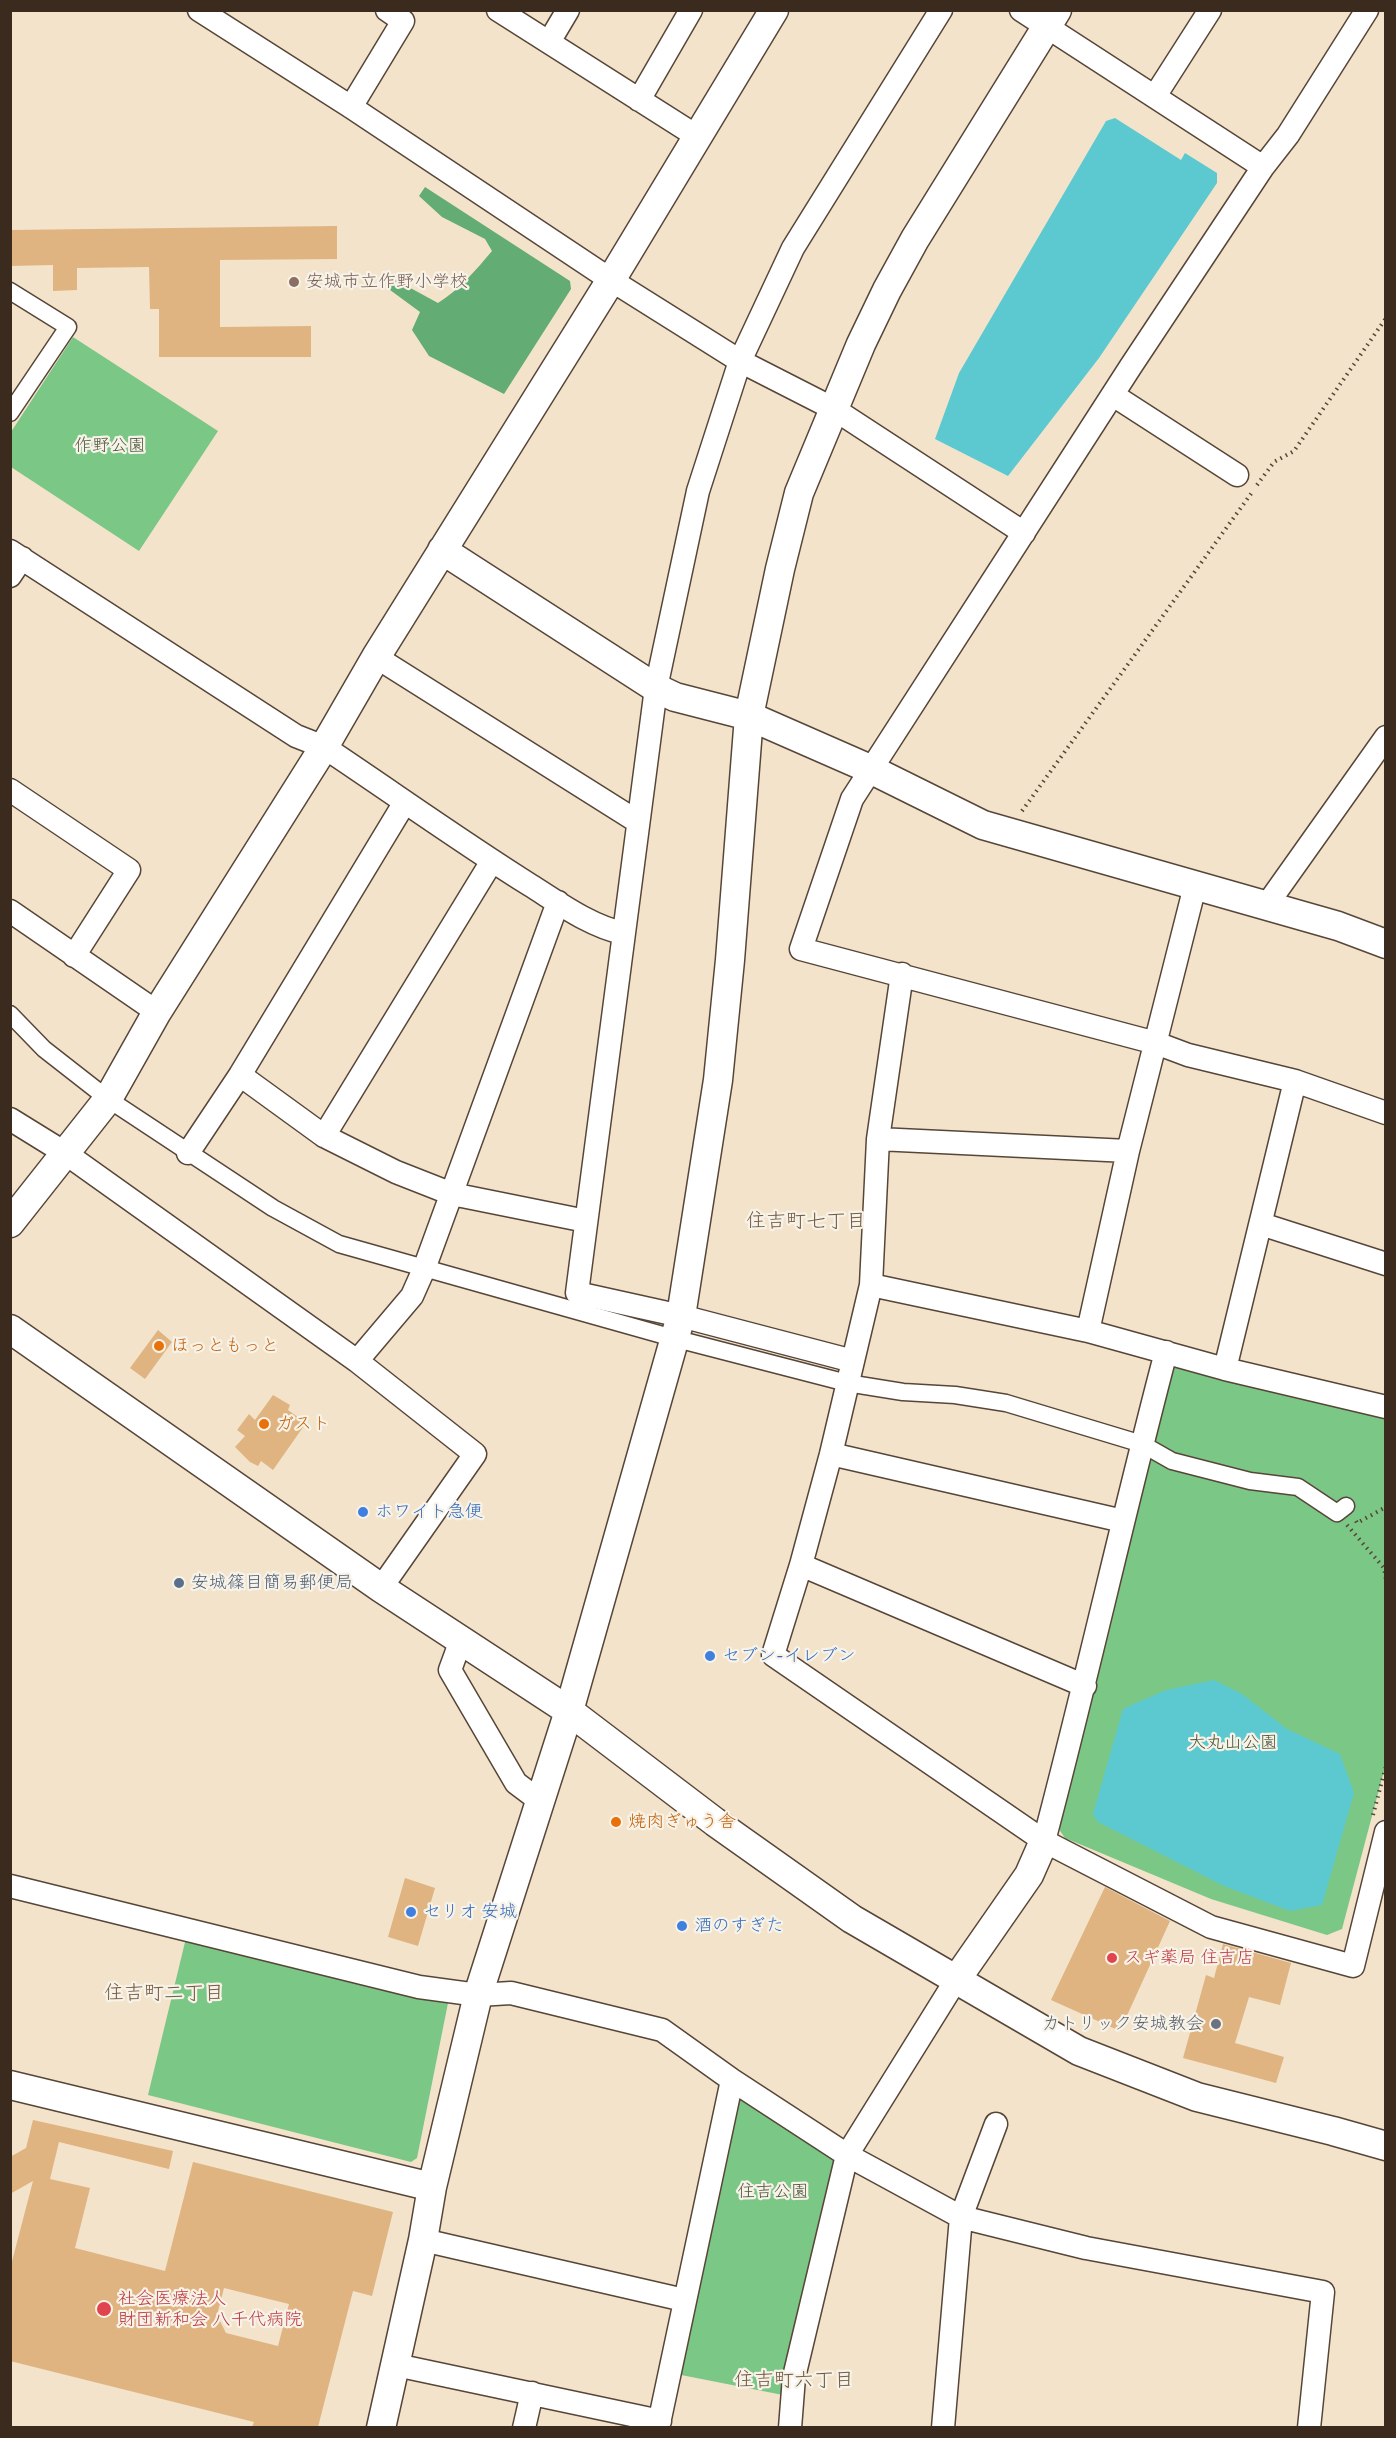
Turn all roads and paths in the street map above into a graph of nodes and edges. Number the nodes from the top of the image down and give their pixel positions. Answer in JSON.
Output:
{"nodes":[{"id":1,"x":387,"y":10,"type":"edge"},
{"id":2,"x":498,"y":10,"type":"edge"},
{"id":3,"x":568,"y":10,"type":"edge"},
{"id":4,"x":691,"y":10,"type":"edge"},
{"id":5,"x":774,"y":10,"type":"edge"},
{"id":6,"x":941,"y":10,"type":"edge"},
{"id":7,"x":1020,"y":10,"type":"edge"},
{"id":8,"x":1210,"y":10,"type":"edge"},
{"id":9,"x":1367,"y":10,"type":"edge"},
{"id":10,"x":209,"y":13,"type":"edge"},
{"id":11,"x":1052,"y":19,"type":"edge"},
{"id":12,"x":549,"y":42,"type":"junction"},
{"id":13,"x":1155,"y":96,"type":"junction"},
{"id":14,"x":639,"y":100,"type":"junction"},
{"id":15,"x":351,"y":107,"type":"junction"},
{"id":16,"x":698,"y":137,"type":"junction"},
{"id":17,"x":1263,"y":167,"type":"junction"},
{"id":18,"x":611,"y":280,"type":"junction"},
{"id":19,"x":10,"y":291,"type":"edge"},
{"id":20,"x":1386,"y":318,"type":"edge"},
{"id":21,"x":740,"y":360,"type":"junction"},
{"id":22,"x":1113,"y":395,"type":"junction"},
{"id":23,"x":834,"y":409,"type":"junction"},
{"id":24,"x":10,"y":413,"type":"edge"},
{"id":25,"x":1237,"y":475,"type":"dead end"},
{"id":26,"x":1024,"y":533,"type":"junction"},
{"id":27,"x":442,"y":550,"type":"junction"},
{"id":28,"x":14,"y":562,"type":"edge"},
{"id":29,"x":376,"y":657,"type":"junction"},
{"id":30,"x":656,"y":688,"type":"junction"},
{"id":31,"x":750,"y":716,"type":"junction"},
{"id":32,"x":1386,"y":737,"type":"edge"},
{"id":33,"x":324,"y":747,"type":"junction"},
{"id":34,"x":870,"y":769,"type":"junction"},
{"id":35,"x":10,"y":790,"type":"edge"},
{"id":36,"x":405,"y":802,"type":"junction"},
{"id":37,"x":638,"y":822,"type":"junction"},
{"id":38,"x":1007,"y":833,"type":"junction"},
{"id":39,"x":492,"y":861,"type":"junction"},
{"id":40,"x":1195,"y":886,"type":"junction"},
{"id":41,"x":558,"y":902,"type":"junction"},
{"id":42,"x":1266,"y":906,"type":"junction"},
{"id":43,"x":10,"y":911,"type":"edge"},
{"id":44,"x":623,"y":933,"type":"junction"},
{"id":45,"x":1386,"y":945,"type":"edge"},
{"id":46,"x":74,"y":956,"type":"junction"},
{"id":47,"x":902,"y":974,"type":"junction"},
{"id":48,"x":157,"y":1012,"type":"junction"},
{"id":49,"x":10,"y":1014,"type":"edge"},
{"id":50,"x":1156,"y":1043,"type":"junction"},
{"id":51,"x":240,"y":1075,"type":"junction"},
{"id":52,"x":1295,"y":1081,"type":"junction"},
{"id":53,"x":108,"y":1099,"type":"junction"},
{"id":54,"x":1386,"y":1113,"type":"edge"},
{"id":55,"x":10,"y":1119,"type":"edge"},
{"id":56,"x":324,"y":1136,"type":"junction"},
{"id":57,"x":878,"y":1139,"type":"junction"},
{"id":58,"x":1128,"y":1151,"type":"junction"},
{"id":59,"x":65,"y":1153,"type":"junction"},
{"id":60,"x":188,"y":1153,"type":"junction"},
{"id":61,"x":452,"y":1194,"type":"junction"},
{"id":62,"x":586,"y":1221,"type":"junction"},
{"id":63,"x":10,"y":1223,"type":"edge"},
{"id":64,"x":1261,"y":1224,"type":"junction"},
{"id":65,"x":1386,"y":1264,"type":"edge"},
{"id":66,"x":424,"y":1269,"type":"junction"},
{"id":67,"x":871,"y":1285,"type":"junction"},
{"id":68,"x":677,"y":1327,"type":"junction"},
{"id":69,"x":10,"y":1329,"type":"edge"},
{"id":70,"x":1088,"y":1331,"type":"junction"},
{"id":71,"x":1166,"y":1352,"type":"junction"},
{"id":72,"x":357,"y":1361,"type":"junction"},
{"id":73,"x":853,"y":1362,"type":"junction"},
{"id":74,"x":1225,"y":1368,"type":"junction"},
{"id":75,"x":847,"y":1383,"type":"junction"},
{"id":76,"x":1386,"y":1407,"type":"edge"},
{"id":77,"x":1142,"y":1444,"type":"junction"},
{"id":78,"x":831,"y":1455,"type":"junction"},
{"id":79,"x":1341,"y":1510,"type":"joint"},
{"id":80,"x":1123,"y":1521,"type":"junction"},
{"id":81,"x":801,"y":1565,"type":"junction"},
{"id":82,"x":1386,"y":1581,"type":"edge"},
{"id":83,"x":381,"y":1588,"type":"junction"},
{"id":84,"x":461,"y":1640,"type":"junction"},
{"id":85,"x":1085,"y":1686,"type":"junction"},
{"id":86,"x":568,"y":1711,"type":"junction"},
{"id":87,"x":540,"y":1801,"type":"junction"},
{"id":88,"x":1386,"y":1832,"type":"edge"},
{"id":89,"x":1044,"y":1841,"type":"junction"},
{"id":90,"x":10,"y":1886,"type":"edge"},
{"id":91,"x":956,"y":1980,"type":"junction"},
{"id":92,"x":478,"y":1995,"type":"junction"},
{"id":93,"x":732,"y":2080,"type":"junction"},
{"id":94,"x":10,"y":2085,"type":"edge"},
{"id":95,"x":996,"y":2124,"type":"dead end"},
{"id":96,"x":1386,"y":2146,"type":"edge"},
{"id":97,"x":847,"y":2155,"type":"junction"},
{"id":98,"x":432,"y":2187,"type":"junction"},
{"id":99,"x":961,"y":2217,"type":"junction"},
{"id":100,"x":423,"y":2240,"type":"junction"},
{"id":101,"x":684,"y":2300,"type":"junction"},
{"id":102,"x":396,"y":2365,"type":"junction"},
{"id":103,"x":532,"y":2393,"type":"junction"},
{"id":104,"x":659,"y":2424,"type":"edge"},
{"id":105,"x":381,"y":2427,"type":"edge"},
{"id":106,"x":524,"y":2427,"type":"edge"},
{"id":107,"x":790,"y":2427,"type":"edge"},
{"id":108,"x":943,"y":2427,"type":"edge"},
{"id":109,"x":1309,"y":2427,"type":"edge"}],
"edges":[{"from":1,"to":15,"type":"street"},
{"from":2,"to":12,"type":"street"},
{"from":3,"to":12,"type":"street"},
{"from":4,"to":14,"type":"street"},
{"from":5,"to":16,"type":"street"},
{"from":6,"to":21,"type":"street"},
{"from":7,"to":11,"type":"street"},
{"from":8,"to":13,"type":"street"},
{"from":9,"to":17,"type":"street"},
{"from":10,"to":15,"type":"street"},
{"from":11,"to":13,"type":"street"},
{"from":11,"to":23,"type":"street"},
{"from":12,"to":14,"type":"street"},
{"from":13,"to":17,"type":"street"},
{"from":14,"to":16,"type":"street"},
{"from":15,"to":18,"type":"street"},
{"from":16,"to":18,"type":"street"},
{"from":17,"to":22,"type":"street"},
{"from":18,"to":21,"type":"street"},
{"from":18,"to":27,"type":"street"},
{"from":19,"to":24,"type":"street"},
{"from":20,"to":38,"type":"path"},
{"from":21,"to":23,"type":"street"},
{"from":21,"to":30,"type":"street"},
{"from":22,"to":25,"type":"street"},
{"from":22,"to":26,"type":"street"},
{"from":23,"to":26,"type":"street"},
{"from":23,"to":31,"type":"street"},
{"from":26,"to":34,"type":"street"},
{"from":27,"to":29,"type":"street"},
{"from":27,"to":30,"type":"street"},
{"from":28,"to":33,"type":"street"},
{"from":29,"to":33,"type":"street"},
{"from":29,"to":37,"type":"street"},
{"from":30,"to":31,"type":"street"},
{"from":30,"to":37,"type":"street"},
{"from":31,"to":34,"type":"street"},
{"from":31,"to":68,"type":"street"},
{"from":32,"to":42,"type":"street"},
{"from":33,"to":36,"type":"street"},
{"from":33,"to":48,"type":"street"},
{"from":34,"to":38,"type":"street"},
{"from":34,"to":47,"type":"street"},
{"from":35,"to":46,"type":"street"},
{"from":36,"to":39,"type":"street"},
{"from":36,"to":51,"type":"street"},
{"from":37,"to":44,"type":"street"},
{"from":38,"to":40,"type":"street"},
{"from":39,"to":41,"type":"street"},
{"from":39,"to":56,"type":"street"},
{"from":40,"to":42,"type":"street"},
{"from":40,"to":50,"type":"street"},
{"from":41,"to":44,"type":"street"},
{"from":41,"to":61,"type":"street"},
{"from":42,"to":45,"type":"street"},
{"from":43,"to":46,"type":"street"},
{"from":44,"to":62,"type":"street"},
{"from":46,"to":48,"type":"street"},
{"from":47,"to":50,"type":"street"},
{"from":47,"to":57,"type":"street"},
{"from":48,"to":53,"type":"street"},
{"from":49,"to":53,"type":"street"},
{"from":50,"to":52,"type":"street"},
{"from":50,"to":58,"type":"street"},
{"from":51,"to":56,"type":"street"},
{"from":51,"to":60,"type":"street"},
{"from":52,"to":54,"type":"street"},
{"from":52,"to":64,"type":"street"},
{"from":53,"to":59,"type":"street"},
{"from":53,"to":60,"type":"street"},
{"from":55,"to":59,"type":"street"},
{"from":56,"to":61,"type":"street"},
{"from":57,"to":58,"type":"street"},
{"from":57,"to":67,"type":"street"},
{"from":58,"to":70,"type":"street"},
{"from":59,"to":63,"type":"street"},
{"from":59,"to":72,"type":"street"},
{"from":60,"to":66,"type":"street"},
{"from":61,"to":62,"type":"street"},
{"from":61,"to":66,"type":"street"},
{"from":62,"to":68,"type":"street"},
{"from":64,"to":65,"type":"street"},
{"from":64,"to":74,"type":"street"},
{"from":66,"to":68,"type":"street"},
{"from":66,"to":72,"type":"street"},
{"from":67,"to":70,"type":"street"},
{"from":67,"to":73,"type":"street"},
{"from":68,"to":73,"type":"street"},
{"from":68,"to":75,"type":"street"},
{"from":68,"to":86,"type":"street"},
{"from":69,"to":83,"type":"street"},
{"from":70,"to":71,"type":"street"},
{"from":71,"to":74,"type":"street"},
{"from":71,"to":77,"type":"street"},
{"from":72,"to":83,"type":"street"},
{"from":73,"to":75,"type":"street"},
{"from":74,"to":76,"type":"street"},
{"from":75,"to":77,"type":"street"},
{"from":75,"to":78,"type":"street"},
{"from":77,"to":79,"type":"street"},
{"from":77,"to":80,"type":"street"},
{"from":78,"to":80,"type":"street"},
{"from":78,"to":81,"type":"street"},
{"from":79,"to":82,"type":"path"},
{"from":80,"to":85,"type":"street"},
{"from":81,"to":85,"type":"street"},
{"from":81,"to":89,"type":"street"},
{"from":83,"to":84,"type":"street"},
{"from":84,"to":86,"type":"street"},
{"from":84,"to":87,"type":"street"},
{"from":85,"to":89,"type":"street"},
{"from":86,"to":87,"type":"street"},
{"from":86,"to":91,"type":"street"},
{"from":87,"to":92,"type":"street"},
{"from":88,"to":89,"type":"street"},
{"from":89,"to":91,"type":"street"},
{"from":90,"to":92,"type":"street"},
{"from":91,"to":96,"type":"street"},
{"from":91,"to":97,"type":"street"},
{"from":92,"to":93,"type":"street"},
{"from":92,"to":98,"type":"street"},
{"from":93,"to":97,"type":"street"},
{"from":93,"to":101,"type":"street"},
{"from":94,"to":98,"type":"street"},
{"from":95,"to":99,"type":"street"},
{"from":97,"to":99,"type":"street"},
{"from":97,"to":107,"type":"street"},
{"from":98,"to":100,"type":"street"},
{"from":99,"to":108,"type":"street"},
{"from":99,"to":109,"type":"street"},
{"from":100,"to":101,"type":"street"},
{"from":100,"to":102,"type":"street"},
{"from":101,"to":104,"type":"street"},
{"from":102,"to":103,"type":"street"},
{"from":102,"to":105,"type":"street"},
{"from":103,"to":104,"type":"street"},
{"from":103,"to":106,"type":"street"}]}
